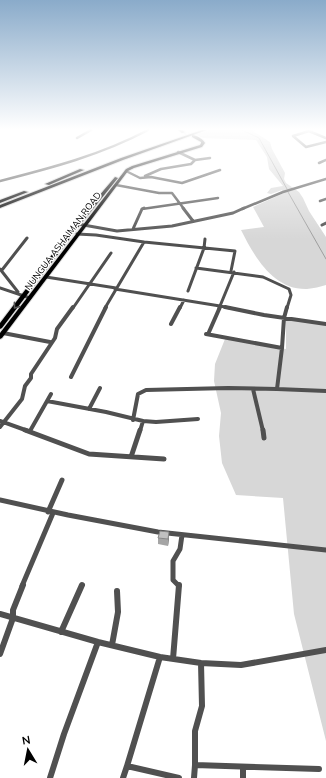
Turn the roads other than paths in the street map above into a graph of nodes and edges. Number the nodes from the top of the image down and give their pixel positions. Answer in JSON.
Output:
{"nodes":[{"id":1,"x":51,"y":166,"type":"edge"},
{"id":2,"x":91,"y":166,"type":"edge"},
{"id":3,"x":103,"y":166,"type":"edge"},
{"id":4,"x":132,"y":166,"type":"edge"},
{"id":5,"x":135,"y":166,"type":"edge"},
{"id":6,"x":177,"y":166,"type":"edge"},
{"id":7,"x":220,"y":170,"type":"dead end"},
{"id":8,"x":126,"y":171,"type":"junction"},
{"id":9,"x":140,"y":178,"type":"junction"},
{"id":10,"x":326,"y":179,"type":"edge"},
{"id":11,"x":0,"y":181,"type":"edge"},
{"id":12,"x":116,"y":185,"type":"junction"},
{"id":13,"x":218,"y":198,"type":"dead end"},
{"id":14,"x":326,"y":199,"type":"edge"},
{"id":15,"x":320,"y":201,"type":"dead end"},
{"id":16,"x":0,"y":202,"type":"edge"},
{"id":17,"x":180,"y":202,"type":"junction"},
{"id":18,"x":0,"y":207,"type":"edge"},
{"id":19,"x":194,"y":221,"type":"junction"},
{"id":20,"x":326,"y":223,"type":"edge"},
{"id":21,"x":78,"y":224,"type":"junction"},
{"id":22,"x":84,"y":225,"type":"junction"},
{"id":23,"x":322,"y":225,"type":"dead end"},
{"id":24,"x":133,"y":229,"type":"junction"},
{"id":25,"x":77,"y":234,"type":"junction"},
{"id":26,"x":27,"y":238,"type":"dead end"},
{"id":27,"x":205,"y":239,"type":"dead end"},
{"id":28,"x":144,"y":242,"type":"junction"},
{"id":29,"x":204,"y":248,"type":"junction"},
{"id":30,"x":111,"y":252,"type":"dead end"},
{"id":31,"x":196,"y":268,"type":"junction"},
{"id":32,"x":1,"y":270,"type":"edge"},
{"id":33,"x":232,"y":272,"type":"junction"},
{"id":34,"x":46,"y":277,"type":"junction"},
{"id":35,"x":90,"y":284,"type":"junction"},
{"id":36,"x":0,"y":288,"type":"edge"},
{"id":37,"x":115,"y":289,"type":"junction"},
{"id":38,"x":188,"y":291,"type":"dead end"},
{"id":39,"x":18,"y":293,"type":"junction"},
{"id":40,"x":24,"y":296,"type":"junction"},
{"id":41,"x":30,"y":298,"type":"junction"},
{"id":42,"x":184,"y":300,"type":"junction"},
{"id":43,"x":220,"y":306,"type":"junction"},
{"id":44,"x":284,"y":318,"type":"junction"},
{"id":45,"x":172,"y":324,"type":"dead end"},
{"id":46,"x":326,"y":324,"type":"edge"},
{"id":47,"x":0,"y":328,"type":"edge"},
{"id":48,"x":3,"y":333,"type":"junction"},
{"id":49,"x":0,"y":337,"type":"edge"},
{"id":50,"x":50,"y":342,"type":"junction"},
{"id":51,"x":282,"y":348,"type":"junction"},
{"id":52,"x":71,"y":377,"type":"dead end"},
{"id":53,"x":100,"y":388,"type":"dead end"},
{"id":54,"x":253,"y":389,"type":"junction"},
{"id":55,"x":277,"y":389,"type":"junction"},
{"id":56,"x":326,"y":391,"type":"edge"},
{"id":57,"x":51,"y":394,"type":"dead end"},
{"id":58,"x":47,"y":401,"type":"junction"},
{"id":59,"x":90,"y":409,"type":"junction"},
{"id":60,"x":198,"y":419,"type":"dead end"},
{"id":61,"x":133,"y":420,"type":"junction"},
{"id":62,"x":1,"y":421,"type":"edge"},
{"id":63,"x":143,"y":422,"type":"junction"},
{"id":64,"x":0,"y":428,"type":"edge"},
{"id":65,"x":30,"y":431,"type":"junction"},
{"id":66,"x":264,"y":438,"type":"dead end"},
{"id":67,"x":131,"y":458,"type":"junction"},
{"id":68,"x":164,"y":459,"type":"dead end"},
{"id":69,"x":62,"y":480,"type":"dead end"},
{"id":70,"x":0,"y":500,"type":"edge"},
{"id":71,"x":51,"y":513,"type":"junction"},
{"id":72,"x":182,"y":535,"type":"junction"},
{"id":73,"x":326,"y":550,"type":"edge"},
{"id":74,"x":82,"y":585,"type":"dead end"},
{"id":75,"x":117,"y":591,"type":"dead end"},
{"id":76,"x":0,"y":614,"type":"edge"},
{"id":77,"x":13,"y":618,"type":"junction"},
{"id":78,"x":61,"y":632,"type":"junction"},
{"id":79,"x":98,"y":642,"type":"junction"},
{"id":80,"x":112,"y":645,"type":"junction"},
{"id":81,"x":326,"y":650,"type":"edge"},
{"id":82,"x":0,"y":654,"type":"edge"},
{"id":83,"x":160,"y":657,"type":"junction"},
{"id":84,"x":173,"y":659,"type":"junction"},
{"id":85,"x":201,"y":663,"type":"junction"},
{"id":86,"x":195,"y":765,"type":"junction"},
{"id":87,"x":127,"y":766,"type":"junction"},
{"id":88,"x":243,"y":767,"type":"junction"},
{"id":89,"x":319,"y":769,"type":"dead end"},
{"id":90,"x":50,"y":778,"type":"edge"},
{"id":91,"x":123,"y":778,"type":"edge"},
{"id":92,"x":179,"y":778,"type":"edge"},
{"id":93,"x":194,"y":778,"type":"edge"},
{"id":94,"x":242,"y":778,"type":"edge"}],
"edges":[{"from":1,"to":11,"type":"street"},
{"from":2,"to":16,"type":"highway"},
{"from":3,"to":18,"type":"highway"},
{"from":4,"to":21,"type":"main road","name":"NUNGUA ASHAIMAN ROAD"},
{"from":5,"to":8,"type":"main road","name":"NUNGUA ASHAIMAN ROAD"},
{"from":6,"to":9,"type":"street"},
{"from":7,"to":9,"type":"street"},
{"from":8,"to":9,"type":"street"},
{"from":8,"to":12,"type":"main road","name":"NUNGUA ASHAIMAN ROAD"},
{"from":10,"to":19,"type":"street"},
{"from":12,"to":17,"type":"street"},
{"from":12,"to":22,"type":"main road","name":"NUNGUA ASHAIMAN ROAD"},
{"from":13,"to":17,"type":"street"},
{"from":14,"to":15,"type":"street"},
{"from":17,"to":19,"type":"street"},
{"from":17,"to":24,"type":"street"},
{"from":19,"to":24,"type":"street"},
{"from":20,"to":23,"type":"street"},
{"from":21,"to":22,"type":"street"},
{"from":21,"to":40,"type":"main road","name":"NUNGUA ASHAIMAN ROAD"},
{"from":22,"to":24,"type":"street"},
{"from":22,"to":25,"type":"main road","name":"NUNGUA ASHAIMAN ROAD"},
{"from":25,"to":28,"type":"street"},
{"from":25,"to":34,"type":"main road","name":"NUNGUA ASHAIMAN ROAD"},
{"from":26,"to":32,"type":"street"},
{"from":27,"to":29,"type":"street"},
{"from":28,"to":29,"type":"street"},
{"from":28,"to":37,"type":"street"},
{"from":29,"to":31,"type":"street"},
{"from":29,"to":33,"type":"street"},
{"from":30,"to":35,"type":"street"},
{"from":31,"to":33,"type":"street"},
{"from":31,"to":38,"type":"street"},
{"from":32,"to":39,"type":"street"},
{"from":33,"to":43,"type":"street"},
{"from":33,"to":44,"type":"street"},
{"from":34,"to":35,"type":"street"},
{"from":34,"to":41,"type":"main road","name":"NUNGUA ASHAIMAN ROAD"},
{"from":35,"to":37,"type":"street"},
{"from":35,"to":50,"type":"street"},
{"from":36,"to":39,"type":"street"},
{"from":37,"to":42,"type":"street"},
{"from":37,"to":52,"type":"street"},
{"from":39,"to":40,"type":"street"},
{"from":40,"to":41,"type":"street"},
{"from":40,"to":47,"type":"main road","name":"NUNGUA ASHAIMAN ROAD","one_way":true},
{"from":41,"to":48,"type":"main road","name":"NUNGUA ASHAIMAN ROAD"},
{"from":42,"to":43,"type":"street"},
{"from":42,"to":45,"type":"street"},
{"from":43,"to":44,"type":"street"},
{"from":43,"to":51,"type":"street"},
{"from":44,"to":46,"type":"street"},
{"from":44,"to":51,"type":"street"},
{"from":48,"to":49,"type":"main road","name":"NUNGUA ASHAIMAN ROAD"},
{"from":48,"to":50,"type":"street"},
{"from":50,"to":62,"type":"street"},
{"from":51,"to":55,"type":"street"},
{"from":53,"to":59,"type":"street"},
{"from":54,"to":55,"type":"street"},
{"from":54,"to":61,"type":"street"},
{"from":54,"to":66,"type":"street"},
{"from":55,"to":56,"type":"street"},
{"from":57,"to":58,"type":"street"},
{"from":58,"to":59,"type":"street"},
{"from":58,"to":65,"type":"street"},
{"from":59,"to":61,"type":"street"},
{"from":60,"to":63,"type":"street"},
{"from":61,"to":63,"type":"street"},
{"from":62,"to":64,"type":"street"},
{"from":62,"to":65,"type":"street"},
{"from":63,"to":67,"type":"street"},
{"from":65,"to":67,"type":"street"},
{"from":67,"to":68,"type":"street"},
{"from":69,"to":71,"type":"street"},
{"from":70,"to":71,"type":"street"},
{"from":71,"to":72,"type":"street"},
{"from":71,"to":77,"type":"street"},
{"from":72,"to":73,"type":"street"},
{"from":72,"to":84,"type":"street"},
{"from":74,"to":78,"type":"street"},
{"from":75,"to":80,"type":"street"},
{"from":76,"to":77,"type":"street"},
{"from":77,"to":78,"type":"street"},
{"from":77,"to":82,"type":"street"},
{"from":78,"to":79,"type":"street"},
{"from":79,"to":80,"type":"street"},
{"from":79,"to":90,"type":"street"},
{"from":80,"to":83,"type":"street"},
{"from":81,"to":85,"type":"street"},
{"from":83,"to":84,"type":"street"},
{"from":83,"to":87,"type":"street"},
{"from":84,"to":85,"type":"street"},
{"from":85,"to":86,"type":"street"},
{"from":86,"to":88,"type":"street"},
{"from":86,"to":93,"type":"street"},
{"from":87,"to":91,"type":"street"},
{"from":87,"to":92,"type":"street"},
{"from":88,"to":89,"type":"street"},
{"from":88,"to":94,"type":"street"}]}
